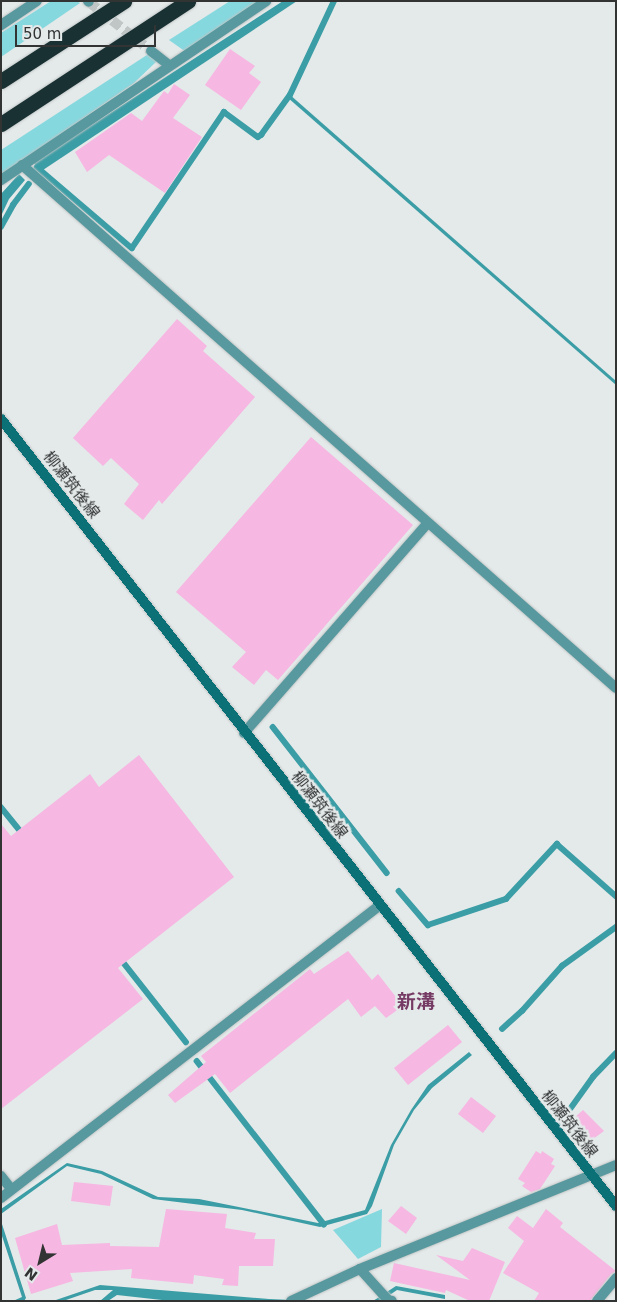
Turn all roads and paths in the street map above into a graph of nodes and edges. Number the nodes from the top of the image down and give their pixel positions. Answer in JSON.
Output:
{"nodes":[{"id":1,"x":37,"y":1,"type":"edge"},
{"id":2,"x":124,"y":1,"type":"edge"},
{"id":3,"x":188,"y":1,"type":"edge"},
{"id":4,"x":266,"y":1,"type":"edge"},
{"id":5,"x":1,"y":25,"type":"edge"},
{"id":6,"x":151,"y":51,"type":"tunnel mouth"},
{"id":7,"x":169,"y":66,"type":"junction"},
{"id":8,"x":1,"y":81,"type":"edge"},
{"id":9,"x":1,"y":124,"type":"edge"},
{"id":10,"x":23,"y":166,"type":"junction"},
{"id":11,"x":1,"y":180,"type":"edge"},
{"id":12,"x":1,"y":419,"type":"edge"},
{"id":13,"x":428,"y":523,"type":"junction"},
{"id":14,"x":616,"y":688,"type":"edge"},
{"id":15,"x":244,"y":733,"type":"junction"},
{"id":16,"x":379,"y":906,"type":"junction"},
{"id":17,"x":616,"y":1166,"type":"edge"},
{"id":18,"x":590,"y":1175,"type":"junction"},
{"id":19,"x":1,"y":1176,"type":"edge"},
{"id":20,"x":11,"y":1189,"type":"junction"},
{"id":21,"x":1,"y":1198,"type":"edge"},
{"id":22,"x":616,"y":1206,"type":"edge"},
{"id":23,"x":360,"y":1269,"type":"junction"},
{"id":24,"x":616,"y":1278,"type":"edge"},
{"id":25,"x":291,"y":1301,"type":"edge"},
{"id":26,"x":392,"y":1301,"type":"edge"},
{"id":27,"x":597,"y":1301,"type":"edge"}],
"edges":[{"from":1,"to":5,"type":"street"},
{"from":2,"to":8,"type":"highway"},
{"from":3,"to":9,"type":"highway"},
{"from":4,"to":7,"type":"street"},
{"from":6,"to":7,"type":"street"},
{"from":7,"to":10,"type":"street"},
{"from":10,"to":11,"type":"street"},
{"from":10,"to":13,"type":"street"},
{"from":12,"to":15,"type":"main road","name":"柳瀬筑後線"},
{"from":13,"to":14,"type":"street"},
{"from":13,"to":15,"type":"street"},
{"from":15,"to":16,"type":"main road","name":"柳瀬筑後線"},
{"from":16,"to":18,"type":"main road","name":"柳瀬筑後線"},
{"from":16,"to":20,"type":"street"},
{"from":17,"to":18,"type":"street"},
{"from":18,"to":22,"type":"main road","name":"柳瀬筑後線"},
{"from":18,"to":23,"type":"street"},
{"from":19,"to":20,"type":"street"},
{"from":20,"to":21,"type":"street"},
{"from":23,"to":25,"type":"street"},
{"from":23,"to":26,"type":"street"},
{"from":24,"to":27,"type":"street"}]}
